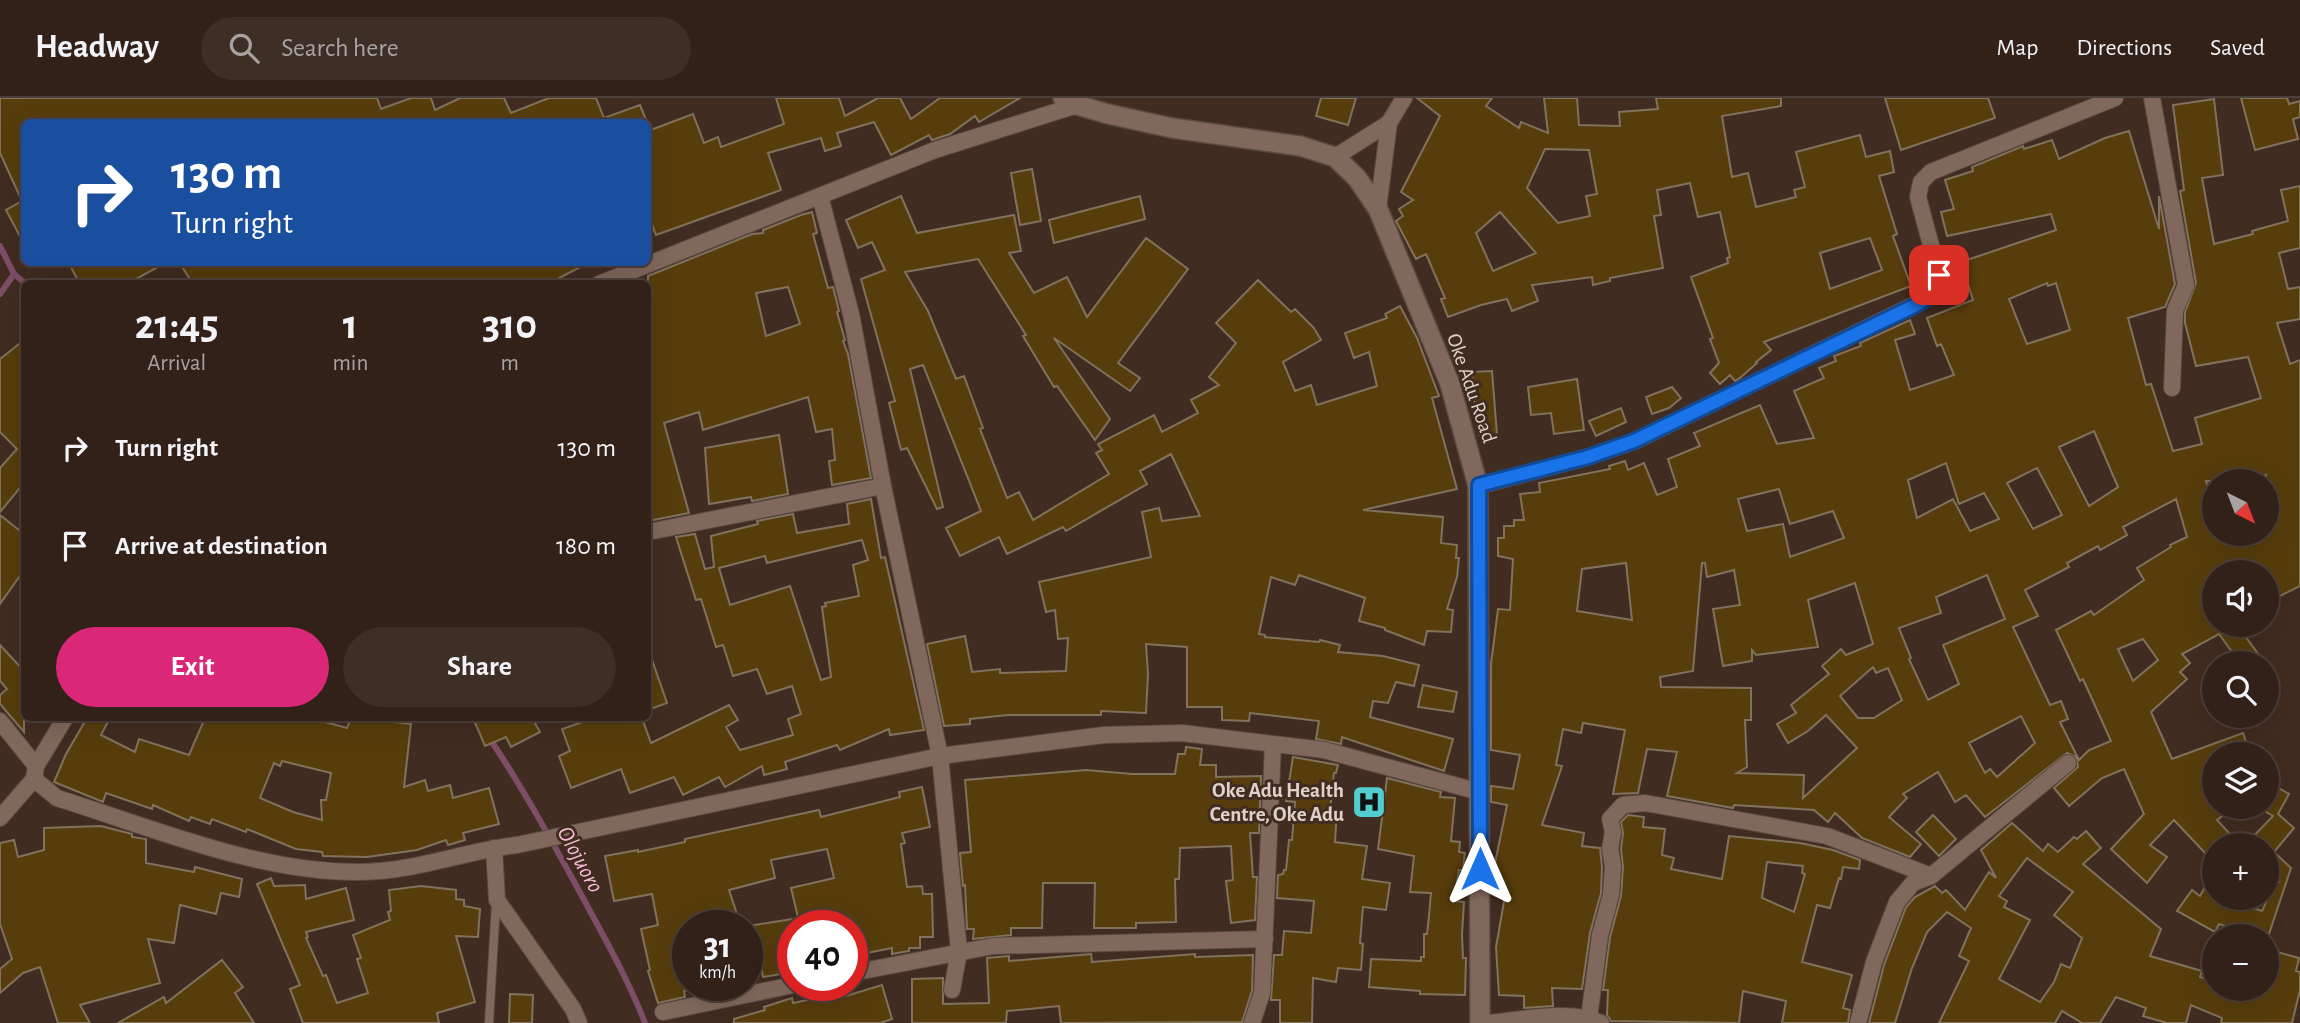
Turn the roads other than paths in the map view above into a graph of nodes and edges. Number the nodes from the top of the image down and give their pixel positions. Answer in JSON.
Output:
{"nodes":[{"id":1,"x":1404,"y":98,"type":"edge"},
{"id":2,"x":2115,"y":98,"type":"edge"},
{"id":3,"x":2152,"y":98,"type":"edge"},
{"id":4,"x":1070,"y":102,"type":"edge"},
{"id":5,"x":1388,"y":123,"type":"junction"},
{"id":6,"x":1335,"y":157,"type":"junction"},
{"id":7,"x":820,"y":196,"type":"junction"},
{"id":8,"x":1378,"y":209,"type":"junction"},
{"id":9,"x":651,"y":263,"type":"edge"},
{"id":10,"x":644,"y":266,"type":"edge"},
{"id":11,"x":609,"y":280,"type":"edge"},
{"id":12,"x":2172,"y":388,"type":"dead end"},
{"id":13,"x":1479,"y":485,"type":"junction"},
{"id":14,"x":883,"y":486,"type":"junction"},
{"id":15,"x":651,"y":531,"type":"edge"},
{"id":16,"x":0,"y":721,"type":"edge"},
{"id":17,"x":63,"y":721,"type":"edge"},
{"id":18,"x":1273,"y":744,"type":"junction"},
{"id":19,"x":940,"y":756,"type":"junction"},
{"id":20,"x":2068,"y":763,"type":"dead end"},
{"id":21,"x":35,"y":773,"type":"junction"},
{"id":22,"x":1480,"y":792,"type":"junction"},
{"id":23,"x":0,"y":818,"type":"edge"},
{"id":24,"x":494,"y":848,"type":"junction"},
{"id":25,"x":1931,"y":876,"type":"junction"},
{"id":26,"x":496,"y":900,"type":"junction"},
{"id":27,"x":1265,"y":939,"type":"junction"},
{"id":28,"x":959,"y":951,"type":"junction"},
{"id":29,"x":868,"y":970,"type":"edge"},
{"id":30,"x":777,"y":988,"type":"edge"},
{"id":31,"x":953,"y":990,"type":"dead end"},
{"id":32,"x":663,"y":1012,"type":"dead end"},
{"id":33,"x":1595,"y":1020,"type":"edge"},
{"id":34,"x":489,"y":1023,"type":"edge"},
{"id":35,"x":579,"y":1023,"type":"edge"},
{"id":36,"x":1252,"y":1023,"type":"edge"},
{"id":37,"x":1480,"y":1023,"type":"edge"},
{"id":38,"x":1488,"y":1023,"type":"edge"},
{"id":39,"x":1858,"y":1023,"type":"edge"}],
"edges":[{"from":1,"to":5,"type":"street"},
{"from":2,"to":13,"type":"street"},
{"from":3,"to":12,"type":"street"},
{"from":4,"to":6,"type":"street","name":"Oke Adu Road"},
{"from":4,"to":7,"type":"street"},
{"from":5,"to":6,"type":"street"},
{"from":5,"to":8,"type":"street"},
{"from":6,"to":8,"type":"street","name":"Oke Adu Road"},
{"from":7,"to":9,"type":"street"},
{"from":7,"to":14,"type":"street"},
{"from":8,"to":13,"type":"street","name":"Oke Adu Road"},
{"from":10,"to":11,"type":"street"},
{"from":13,"to":22,"type":"street","name":"Oke Adu Road"},
{"from":14,"to":15,"type":"street"},
{"from":14,"to":19,"type":"street"},
{"from":16,"to":21,"type":"street"},
{"from":17,"to":21,"type":"street"},
{"from":18,"to":19,"type":"street"},
{"from":18,"to":22,"type":"street"},
{"from":18,"to":27,"type":"street"},
{"from":19,"to":24,"type":"street"},
{"from":19,"to":28,"type":"street"},
{"from":20,"to":25,"type":"street"},
{"from":21,"to":23,"type":"street"},
{"from":21,"to":24,"type":"street"},
{"from":22,"to":37,"type":"street","name":"Oke Adu Road"},
{"from":24,"to":26,"type":"street"},
{"from":25,"to":33,"type":"street"},
{"from":25,"to":39,"type":"street"},
{"from":26,"to":34,"type":"lane"},
{"from":26,"to":35,"type":"street"},
{"from":27,"to":28,"type":"street"},
{"from":27,"to":36,"type":"street"},
{"from":28,"to":29,"type":"street"},
{"from":28,"to":31,"type":"street"},
{"from":30,"to":32,"type":"street"},
{"from":33,"to":38,"type":"street"}]}
